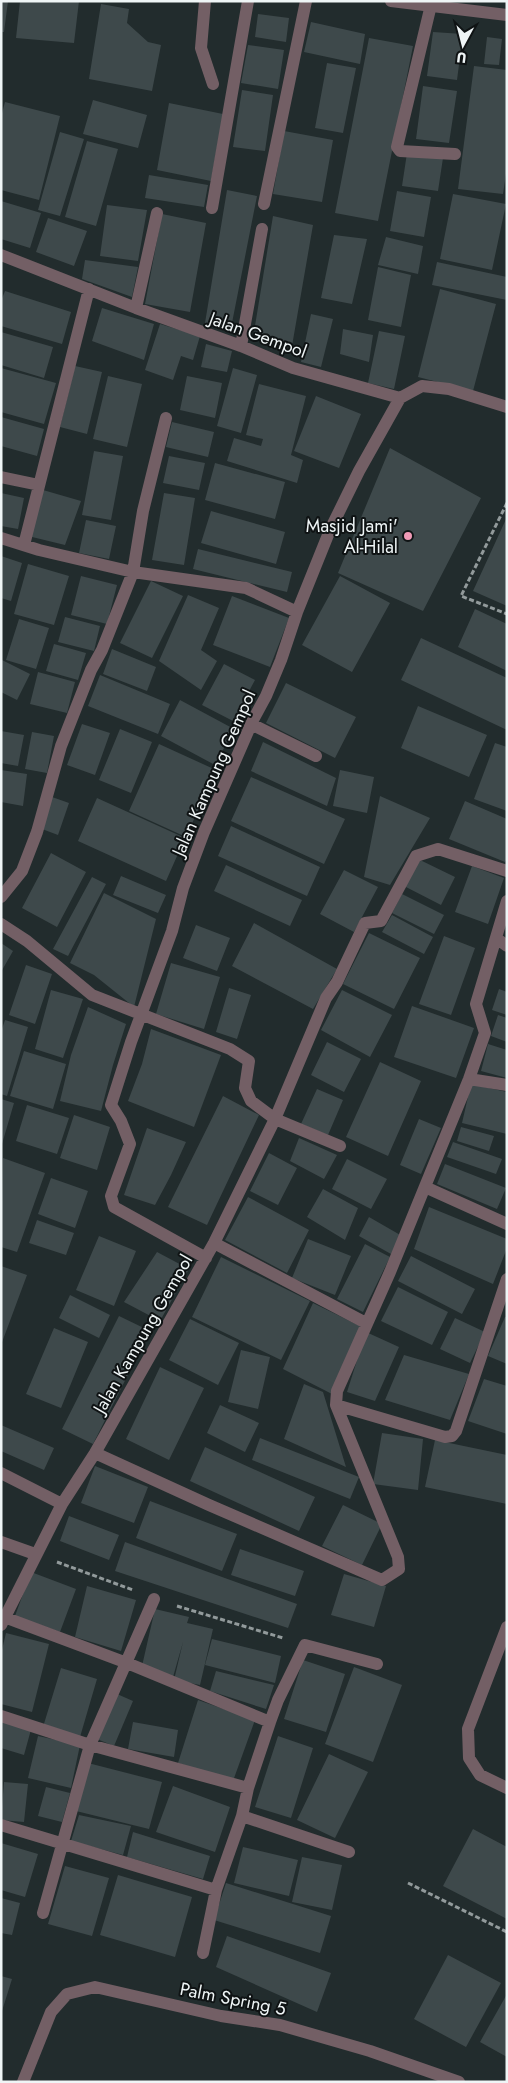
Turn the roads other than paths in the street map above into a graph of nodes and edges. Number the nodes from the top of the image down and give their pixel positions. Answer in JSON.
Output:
{"nodes":[{"id":1,"x":205,"y":1,"type":"edge"},
{"id":2,"x":248,"y":1,"type":"edge"},
{"id":3,"x":306,"y":1,"type":"edge"},
{"id":4,"x":391,"y":1,"type":"edge"},
{"id":5,"x":431,"y":6,"type":"junction"},
{"id":6,"x":507,"y":15,"type":"edge"},
{"id":7,"x":213,"y":84,"type":"dead end"},
{"id":8,"x":455,"y":154,"type":"dead end"},
{"id":9,"x":264,"y":204,"type":"dead end"},
{"id":10,"x":212,"y":208,"type":"dead end"},
{"id":11,"x":157,"y":213,"type":"dead end"},
{"id":12,"x":262,"y":229,"type":"dead end"},
{"id":13,"x":1,"y":255,"type":"edge"},
{"id":14,"x":89,"y":289,"type":"junction"},
{"id":15,"x":136,"y":308,"type":"junction"},
{"id":16,"x":240,"y":346,"type":"junction"},
{"id":17,"x":400,"y":398,"type":"junction"},
{"id":18,"x":507,"y":408,"type":"edge"},
{"id":19,"x":166,"y":418,"type":"dead end"},
{"id":20,"x":1,"y":476,"type":"edge"},
{"id":21,"x":39,"y":485,"type":"junction"},
{"id":22,"x":1,"y":538,"type":"edge"},
{"id":23,"x":24,"y":545,"type":"junction"},
{"id":24,"x":133,"y":572,"type":"junction"},
{"id":25,"x":297,"y":612,"type":"junction"},
{"id":26,"x":251,"y":724,"type":"junction"},
{"id":27,"x":316,"y":756,"type":"dead end"},
{"id":28,"x":507,"y":871,"type":"edge"},
{"id":29,"x":1,"y":897,"type":"edge"},
{"id":30,"x":507,"y":901,"type":"edge"},
{"id":31,"x":1,"y":924,"type":"edge"},
{"id":32,"x":496,"y":938,"type":"junction"},
{"id":33,"x":507,"y":946,"type":"edge"},
{"id":34,"x":141,"y":1014,"type":"junction"},
{"id":35,"x":470,"y":1079,"type":"junction"},
{"id":36,"x":507,"y":1085,"type":"edge"},
{"id":37,"x":275,"y":1119,"type":"junction"},
{"id":38,"x":340,"y":1146,"type":"dead end"},
{"id":39,"x":425,"y":1187,"type":"junction"},
{"id":40,"x":507,"y":1224,"type":"edge"},
{"id":41,"x":214,"y":1244,"type":"junction"},
{"id":42,"x":206,"y":1258,"type":"junction"},
{"id":43,"x":507,"y":1279,"type":"edge"},
{"id":44,"x":366,"y":1323,"type":"junction"},
{"id":45,"x":336,"y":1405,"type":"junction"},
{"id":46,"x":95,"y":1453,"type":"junction"},
{"id":47,"x":1,"y":1473,"type":"edge"},
{"id":48,"x":62,"y":1504,"type":"junction"},
{"id":49,"x":1,"y":1542,"type":"edge"},
{"id":50,"x":35,"y":1554,"type":"junction"},
{"id":51,"x":154,"y":1599,"type":"dead end"},
{"id":52,"x":3,"y":1621,"type":"edge"},
{"id":53,"x":507,"y":1626,"type":"edge"},
{"id":54,"x":127,"y":1663,"type":"junction"},
{"id":55,"x":378,"y":1664,"type":"dead end"},
{"id":56,"x":1,"y":1716,"type":"edge"},
{"id":57,"x":270,"y":1722,"type":"junction"},
{"id":58,"x":90,"y":1745,"type":"junction"},
{"id":59,"x":248,"y":1788,"type":"junction"},
{"id":60,"x":507,"y":1788,"type":"edge"},
{"id":61,"x":242,"y":1816,"type":"junction"},
{"id":62,"x":1,"y":1825,"type":"edge"},
{"id":63,"x":63,"y":1844,"type":"junction"},
{"id":64,"x":349,"y":1852,"type":"dead end"},
{"id":65,"x":216,"y":1890,"type":"junction"},
{"id":66,"x":43,"y":1913,"type":"dead end"},
{"id":67,"x":203,"y":1953,"type":"dead end"},
{"id":68,"x":23,"y":2082,"type":"edge"},
{"id":69,"x":459,"y":2082,"type":"edge"}],
"edges":[{"from":1,"to":7,"type":"street"},
{"from":2,"to":10,"type":"street"},
{"from":3,"to":9,"type":"street"},
{"from":4,"to":5,"type":"street"},
{"from":5,"to":6,"type":"street"},
{"from":5,"to":8,"type":"street"},
{"from":11,"to":15,"type":"street"},
{"from":12,"to":16,"type":"street"},
{"from":13,"to":14,"type":"street","name":"Jalan Gempol"},
{"from":14,"to":15,"type":"street","name":"Jalan Gempol"},
{"from":14,"to":21,"type":"street"},
{"from":15,"to":16,"type":"street","name":"Jalan Gempol"},
{"from":16,"to":17,"type":"street","name":"Jalan Gempol"},
{"from":17,"to":18,"type":"street"},
{"from":17,"to":25,"type":"street","name":"Jalan Kampung Gempol"},
{"from":19,"to":24,"type":"street"},
{"from":20,"to":21,"type":"street"},
{"from":21,"to":23,"type":"street"},
{"from":22,"to":23,"type":"street"},
{"from":23,"to":24,"type":"street"},
{"from":24,"to":25,"type":"street"},
{"from":24,"to":29,"type":"street"},
{"from":25,"to":26,"type":"street","name":"Jalan Kampung Gempol"},
{"from":26,"to":27,"type":"street"},
{"from":26,"to":34,"type":"street","name":"Jalan Kampung Gempol"},
{"from":28,"to":37,"type":"street","name":"Jalan Kampung Gempol"},
{"from":30,"to":32,"type":"street"},
{"from":31,"to":34,"type":"street"},
{"from":32,"to":33,"type":"street"},
{"from":32,"to":35,"type":"street"},
{"from":34,"to":37,"type":"street"},
{"from":34,"to":42,"type":"street","name":"Jalan Kampung Gempol"},
{"from":35,"to":36,"type":"street"},
{"from":35,"to":39,"type":"street"},
{"from":37,"to":38,"type":"street"},
{"from":37,"to":41,"type":"street","name":"Jalan Kampung Gempol"},
{"from":39,"to":40,"type":"street"},
{"from":39,"to":44,"type":"street"},
{"from":41,"to":42,"type":"street","name":"Jalan Kampung Gempol"},
{"from":41,"to":44,"type":"street"},
{"from":42,"to":46,"type":"street","name":"Jalan Kampung Gempol"},
{"from":43,"to":45,"type":"street"},
{"from":44,"to":45,"type":"street"},
{"from":45,"to":46,"type":"street"},
{"from":46,"to":48,"type":"street","name":"Jalan Kampung Gempol"},
{"from":47,"to":48,"type":"street"},
{"from":48,"to":50,"type":"street","name":"Jalan Kampung Gempol"},
{"from":49,"to":50,"type":"street"},
{"from":50,"to":52,"type":"street","name":"Jalan Kampung Gempol"},
{"from":51,"to":54,"type":"street"},
{"from":52,"to":54,"type":"street"},
{"from":53,"to":60,"type":"street"},
{"from":54,"to":57,"type":"street"},
{"from":54,"to":58,"type":"street"},
{"from":55,"to":57,"type":"street"},
{"from":56,"to":58,"type":"street"},
{"from":57,"to":59,"type":"street"},
{"from":58,"to":59,"type":"street"},
{"from":58,"to":63,"type":"street"},
{"from":59,"to":61,"type":"street"},
{"from":61,"to":64,"type":"street"},
{"from":61,"to":65,"type":"street"},
{"from":62,"to":63,"type":"street"},
{"from":63,"to":65,"type":"street"},
{"from":63,"to":66,"type":"street"},
{"from":65,"to":67,"type":"street"},
{"from":68,"to":69,"type":"street","name":"Palm Spring 5"}]}
